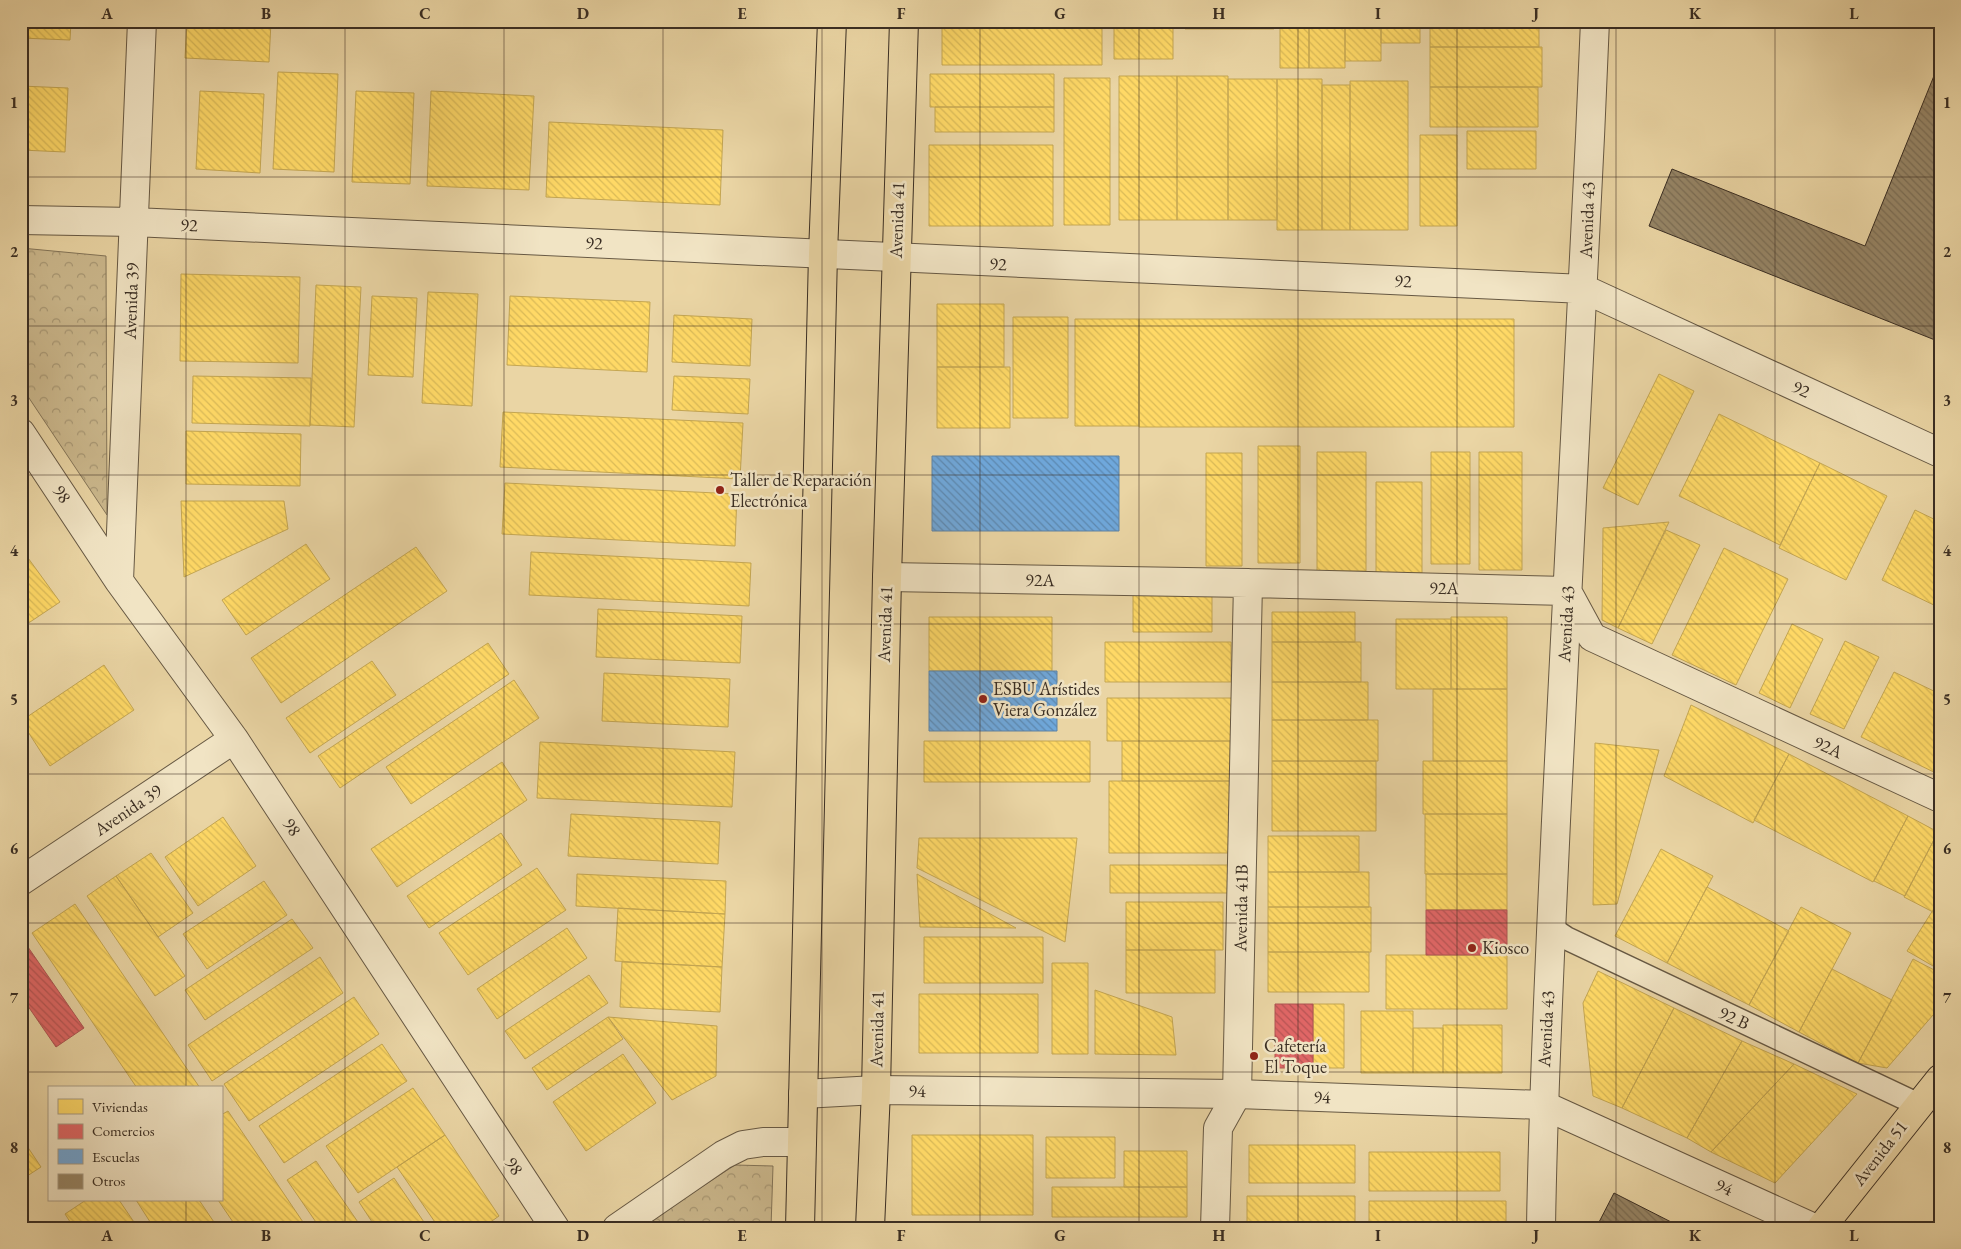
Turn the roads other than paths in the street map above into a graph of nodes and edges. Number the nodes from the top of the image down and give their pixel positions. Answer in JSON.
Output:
{"nodes":[{"id":1,"x":142,"y":21,"type":"edge"},
{"id":2,"x":832,"y":21,"type":"edge"},
{"id":3,"x":904,"y":21,"type":"edge"},
{"id":4,"x":1595,"y":21,"type":"edge"},
{"id":5,"x":21,"y":220,"type":"edge"},
{"id":6,"x":134,"y":222,"type":"junction"},
{"id":7,"x":823,"y":254,"type":"junction"},
{"id":8,"x":896,"y":259,"type":"junction"},
{"id":9,"x":1584,"y":290,"type":"junction"},
{"id":10,"x":21,"y":433,"type":"edge"},
{"id":11,"x":1940,"y":453,"type":"edge"},
{"id":12,"x":886,"y":577,"type":"junction"},
{"id":13,"x":119,"y":581,"type":"junction"},
{"id":14,"x":1248,"y":583,"type":"junction"},
{"id":15,"x":1567,"y":592,"type":"junction"},
{"id":16,"x":234,"y":739,"type":"junction"},
{"id":17,"x":1940,"y":798,"type":"edge"},
{"id":18,"x":21,"y":881,"type":"edge"},
{"id":19,"x":1551,"y":928,"type":"junction"},
{"id":20,"x":1940,"y":1079,"type":"edge"},
{"id":21,"x":876,"y":1090,"type":"junction"},
{"id":22,"x":803,"y":1094,"type":"junction"},
{"id":23,"x":1238,"y":1094,"type":"junction"},
{"id":24,"x":1543,"y":1105,"type":"junction"},
{"id":25,"x":1919,"y":1105,"type":"junction"},
{"id":26,"x":802,"y":1142,"type":"junction"},
{"id":27,"x":555,"y":1228,"type":"edge"},
{"id":28,"x":617,"y":1228,"type":"edge"},
{"id":29,"x":800,"y":1228,"type":"edge"},
{"id":30,"x":870,"y":1228,"type":"edge"},
{"id":31,"x":1215,"y":1228,"type":"edge"},
{"id":32,"x":1541,"y":1228,"type":"edge"},
{"id":33,"x":1814,"y":1228,"type":"edge"},
{"id":34,"x":1821,"y":1228,"type":"edge"}],
"edges":[{"from":1,"to":6,"type":"street","name":"Avenida 39"},
{"from":2,"to":7,"type":"main road"},
{"from":3,"to":8,"type":"main road","name":"Avenida 41"},
{"from":4,"to":9,"type":"street","name":"Avenida 43"},
{"from":5,"to":6,"type":"street","name":"92"},
{"from":6,"to":7,"type":"street","name":"92"},
{"from":6,"to":13,"type":"street","name":"Avenida 39"},
{"from":7,"to":8,"type":"street","name":"92"},
{"from":7,"to":22,"type":"main road"},
{"from":8,"to":9,"type":"street","name":"92"},
{"from":8,"to":12,"type":"main road","name":"Avenida 41"},
{"from":9,"to":11,"type":"street","name":"92"},
{"from":9,"to":15,"type":"street","name":"Avenida 43"},
{"from":10,"to":13,"type":"street","name":"98"},
{"from":12,"to":14,"type":"street","name":"92A"},
{"from":12,"to":21,"type":"main road","name":"Avenida 41"},
{"from":13,"to":16,"type":"street","name":"98"},
{"from":14,"to":15,"type":"street","name":"92A"},
{"from":14,"to":23,"type":"street","name":"Avenida 41B"},
{"from":15,"to":17,"type":"street","name":"92A"},
{"from":15,"to":19,"type":"street","name":"Avenida 43"},
{"from":16,"to":18,"type":"street","name":"Avenida 39"},
{"from":16,"to":27,"type":"street","name":"98"},
{"from":19,"to":24,"type":"street","name":"Avenida 43"},
{"from":19,"to":25,"type":"lane","name":"92 B"},
{"from":20,"to":25,"type":"main road","name":"Avenida 51"},
{"from":21,"to":22,"type":"street","name":"94"},
{"from":21,"to":23,"type":"street","name":"94"},
{"from":21,"to":30,"type":"main road","name":"Avenida 41"},
{"from":22,"to":26,"type":"main road"},
{"from":23,"to":24,"type":"street","name":"94"},
{"from":23,"to":31,"type":"street","name":"Avenida 41B"},
{"from":24,"to":32,"type":"street","name":"Avenida 43"},
{"from":24,"to":33,"type":"street","name":"94"},
{"from":25,"to":34,"type":"main road","name":"Avenida 51"},
{"from":26,"to":28,"type":"street"},
{"from":26,"to":29,"type":"main road"}]}
